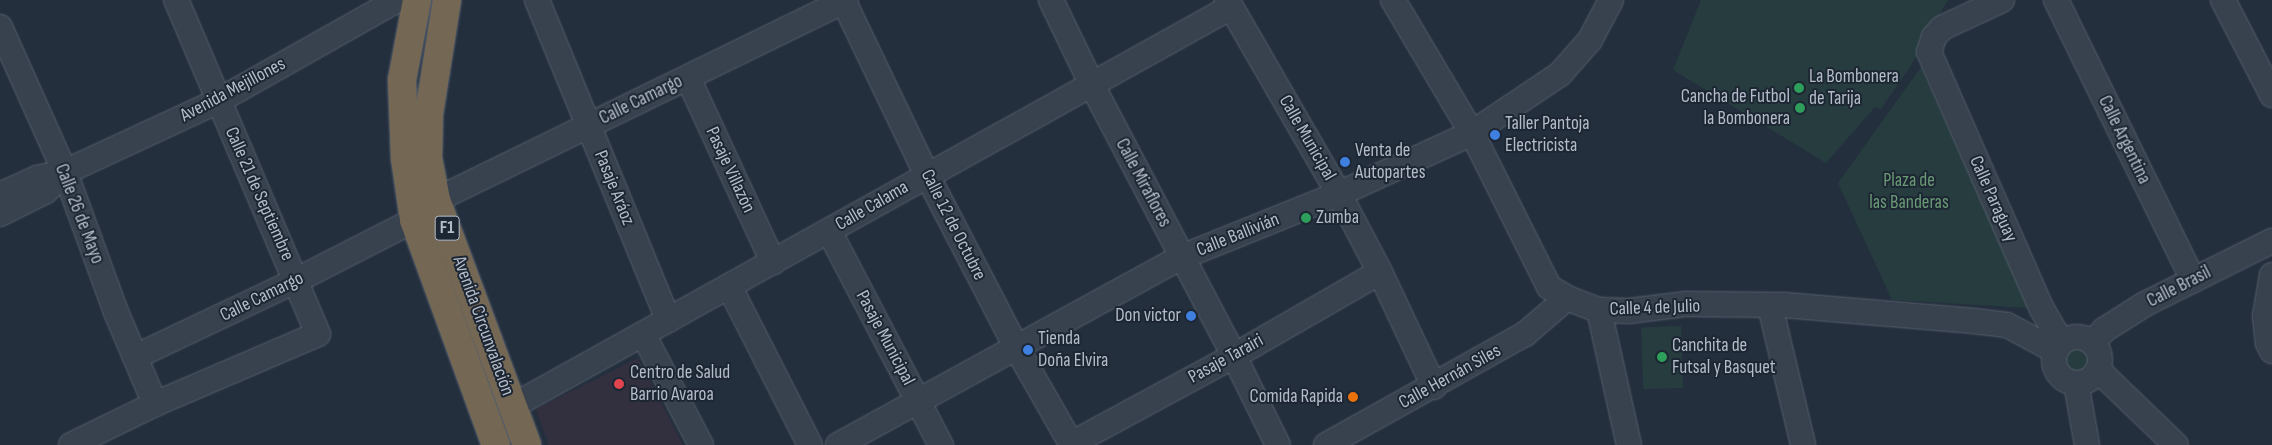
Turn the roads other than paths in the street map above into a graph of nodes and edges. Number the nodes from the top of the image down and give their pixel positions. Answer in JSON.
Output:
{"nodes":[{"id":1,"x":176,"y":0,"type":"edge"},
{"id":2,"x":397,"y":0,"type":"edge"},
{"id":3,"x":417,"y":0,"type":"edge"},
{"id":4,"x":447,"y":0,"type":"edge"},
{"id":5,"x":537,"y":0,"type":"edge"},
{"id":6,"x":844,"y":0,"type":"edge"},
{"id":7,"x":1051,"y":0,"type":"edge"},
{"id":8,"x":1393,"y":0,"type":"edge"},
{"id":9,"x":1611,"y":0,"type":"edge"},
{"id":10,"x":2002,"y":0,"type":"edge"},
{"id":11,"x":2056,"y":0,"type":"edge"},
{"id":12,"x":2223,"y":0,"type":"edge"},
{"id":13,"x":1229,"y":4,"type":"edge"},
{"id":14,"x":363,"y":8,"type":"edge"},
{"id":15,"x":0,"y":27,"type":"edge"},
{"id":16,"x":2265,"y":65,"type":"edge"},
{"id":17,"x":688,"y":78,"type":"junction"},
{"id":18,"x":1092,"y":85,"type":"junction"},
{"id":19,"x":2272,"y":95,"type":"edge"},
{"id":20,"x":218,"y":101,"type":"junction"},
{"id":21,"x":589,"y":126,"type":"junction"},
{"id":22,"x":1472,"y":133,"type":"junction"},
{"id":23,"x":65,"y":172,"type":"junction"},
{"id":24,"x":927,"y":175,"type":"junction"},
{"id":25,"x":1338,"y":194,"type":"junction"},
{"id":26,"x":0,"y":195,"type":"edge"},
{"id":27,"x":436,"y":200,"type":"junction"},
{"id":28,"x":0,"y":214,"type":"edge"},
{"id":29,"x":414,"y":220,"type":"junction"},
{"id":30,"x":829,"y":231,"type":"junction"},
{"id":31,"x":2270,"y":242,"type":"edge"},
{"id":32,"x":1182,"y":257,"type":"junction"},
{"id":33,"x":773,"y":262,"type":"junction"},
{"id":34,"x":1380,"y":272,"type":"junction"},
{"id":35,"x":2272,"y":275,"type":"edge"},
{"id":36,"x":297,"y":280,"type":"junction"},
{"id":37,"x":2192,"y":280,"type":"junction"},
{"id":38,"x":729,"y":286,"type":"junction"},
{"id":39,"x":1567,"y":298,"type":"junction"},
{"id":40,"x":1770,"y":306,"type":"junction"},
{"id":41,"x":1599,"y":310,"type":"junction"},
{"id":42,"x":668,"y":320,"type":"junction"},
{"id":43,"x":643,"y":334,"type":"junction"},
{"id":44,"x":2092,"y":343,"type":"junction"},
{"id":45,"x":1016,"y":347,"type":"junction"},
{"id":46,"x":2059,"y":347,"type":"junction"},
{"id":47,"x":2272,"y":350,"type":"edge"},
{"id":48,"x":135,"y":356,"type":"junction"},
{"id":49,"x":1234,"y":356,"type":"junction"},
{"id":50,"x":2098,"y":370,"type":"junction"},
{"id":51,"x":2076,"y":383,"type":"junction"},
{"id":52,"x":1434,"y":387,"type":"junction"},
{"id":53,"x":919,"y":401,"type":"junction"},
{"id":54,"x":155,"y":404,"type":"junction"},
{"id":55,"x":513,"y":406,"type":"junction"},
{"id":56,"x":1628,"y":441,"type":"edge"},
{"id":57,"x":1071,"y":444,"type":"edge"},
{"id":58,"x":71,"y":445,"type":"edge"},
{"id":59,"x":496,"y":445,"type":"edge"},
{"id":60,"x":527,"y":445,"type":"edge"},
{"id":61,"x":701,"y":445,"type":"edge"},
{"id":62,"x":810,"y":445,"type":"edge"},
{"id":63,"x":838,"y":445,"type":"edge"},
{"id":64,"x":941,"y":445,"type":"edge"},
{"id":65,"x":1278,"y":445,"type":"edge"},
{"id":66,"x":1326,"y":445,"type":"edge"},
{"id":67,"x":1803,"y":445,"type":"edge"},
{"id":68,"x":2087,"y":445,"type":"edge"},
{"id":69,"x":2176,"y":445,"type":"edge"}],
"edges":[{"from":1,"to":20,"type":"street","name":"Calle 21 de Septiembre"},
{"from":2,"to":14,"type":"street","name":"Avenida Mejillones"},
{"from":3,"to":29,"type":"highway","name":"Avenida Circunvalación","number":"F1"},
{"from":4,"to":27,"type":"highway","name":"Avenida Circunvalación","number":"F1"},
{"from":5,"to":21,"type":"street","name":"Pasaje Aráoz"},
{"from":6,"to":17,"type":"street","name":"Calle Camargo"},
{"from":6,"to":24,"type":"street","name":"Calle 12 de Octubre"},
{"from":7,"to":18,"type":"street","name":"Calle Miraflores"},
{"from":8,"to":22,"type":"street","name":"Calle 4 de Julio"},
{"from":9,"to":22,"type":"street","name":"Calle Ballivián"},
{"from":10,"to":46,"type":"street","name":"Calle Paraguay"},
{"from":11,"to":37,"type":"street","name":"Calle Argentina"},
{"from":12,"to":16,"type":"street"},
{"from":13,"to":18,"type":"street","name":"Calle Calama"},
{"from":13,"to":25,"type":"street","name":"Calle Municipal"},
{"from":14,"to":20,"type":"street","name":"Avenida Mejillones"},
{"from":15,"to":23,"type":"street","name":"Calle 26 de Mayo"},
{"from":16,"to":19,"type":"street"},
{"from":17,"to":21,"type":"street","name":"Calle Camargo"},
{"from":17,"to":33,"type":"street","name":"Pasaje Villazón"},
{"from":18,"to":24,"type":"street","name":"Calle Calama"},
{"from":18,"to":32,"type":"street","name":"Calle Miraflores"},
{"from":20,"to":23,"type":"street","name":"Avenida Mejillones"},
{"from":20,"to":36,"type":"street","name":"Calle 21 de Septiembre"},
{"from":21,"to":27,"type":"street","name":"Calle Camargo"},
{"from":21,"to":42,"type":"street","name":"Pasaje Aráoz"},
{"from":22,"to":25,"type":"street","name":"Calle Ballivián"},
{"from":22,"to":39,"type":"street","name":"Calle 4 de Julio"},
{"from":23,"to":26,"type":"street","name":"Avenida Mejillones"},
{"from":23,"to":28,"type":"street","name":"Avenida Mejillones"},
{"from":23,"to":48,"type":"street","name":"Calle 26 de Mayo"},
{"from":24,"to":30,"type":"street","name":"Calle Calama"},
{"from":24,"to":45,"type":"street","name":"Calle 12 de Octubre"},
{"from":25,"to":32,"type":"street","name":"Calle Ballivián"},
{"from":25,"to":34,"type":"street","name":"Calle Municipal"},
{"from":27,"to":55,"type":"highway","name":"Avenida Circunvalación","number":"F1"},
{"from":29,"to":36,"type":"street","name":"Calle Camargo"},
{"from":29,"to":59,"type":"highway","name":"Avenida Circunvalación","number":"F1"},
{"from":30,"to":33,"type":"street","name":"Calle Calama"},
{"from":30,"to":53,"type":"street","name":"Pasaje Municipal"},
{"from":31,"to":37,"type":"street","name":"Calle Brasil"},
{"from":32,"to":45,"type":"street","name":"Calle Ballivián"},
{"from":32,"to":49,"type":"street","name":"Calle Miraflores"},
{"from":33,"to":38,"type":"street","name":"Calle Calama"},
{"from":34,"to":49,"type":"street","name":"Pasaje Tarairi"},
{"from":34,"to":52,"type":"street","name":"Calle Municipal"},
{"from":35,"to":47,"type":"street"},
{"from":36,"to":48,"type":"street","name":"Calle Camargo"},
{"from":36,"to":54,"type":"street","name":"Calle 21 de Septiembre"},
{"from":37,"to":44,"type":"street","name":"Calle Brasil"},
{"from":38,"to":42,"type":"street","name":"Calle Calama"},
{"from":38,"to":62,"type":"street"},
{"from":39,"to":41,"type":"street","name":"Calle 4 de Julio"},
{"from":39,"to":52,"type":"street","name":"Calle Hernán Siles"},
{"from":40,"to":41,"type":"street","name":"Calle 4 de Julio"},
{"from":40,"to":46,"type":"street","name":"Calle 4 de Julio"},
{"from":40,"to":67,"type":"street"},
{"from":41,"to":56,"type":"street"},
{"from":42,"to":43,"type":"street","name":"Calle Calama"},
{"from":43,"to":55,"type":"street","name":"Calle Calama"},
{"from":43,"to":61,"type":"street"},
{"from":44,"to":46,"type":"street"},
{"from":44,"to":50,"type":"street"},
{"from":45,"to":53,"type":"street","name":"Calle Ballivián"},
{"from":45,"to":57,"type":"street","name":"Calle 12 de Octubre"},
{"from":46,"to":51,"type":"street"},
{"from":48,"to":54,"type":"street","name":"Calle 26 de Mayo"},
{"from":49,"to":57,"type":"street","name":"Pasaje Tarairi"},
{"from":49,"to":65,"type":"street","name":"Calle Miraflores"},
{"from":50,"to":51,"type":"street"},
{"from":50,"to":69,"type":"street"},
{"from":51,"to":68,"type":"street"},
{"from":52,"to":66,"type":"street","name":"Calle Hernán Siles"},
{"from":53,"to":63,"type":"street","name":"Calle Ballivián"},
{"from":53,"to":64,"type":"street","name":"Pasaje Municipal"},
{"from":54,"to":58,"type":"street"},
{"from":55,"to":60,"type":"highway","name":"Avenida Circunvalación","number":"F1"}]}
